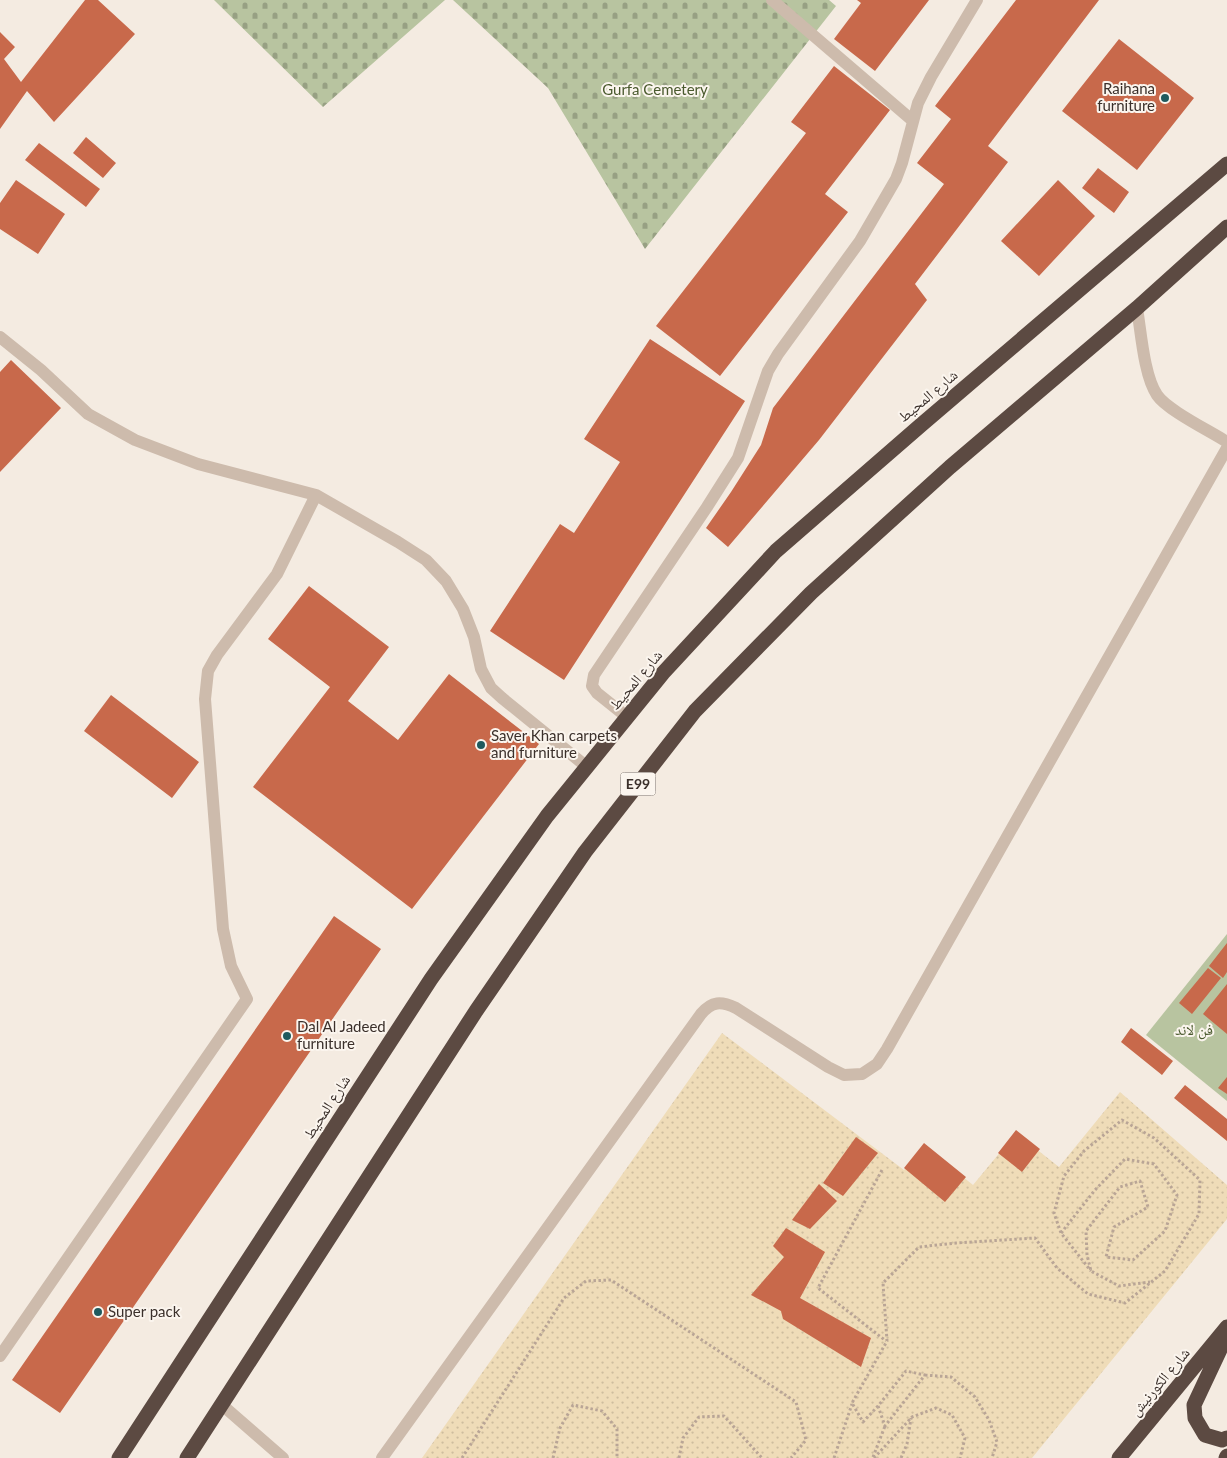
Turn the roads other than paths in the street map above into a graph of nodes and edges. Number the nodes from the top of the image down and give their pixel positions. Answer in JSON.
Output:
{"nodes":[{"id":1,"x":772,"y":0,"type":"edge"},
{"id":2,"x":977,"y":0,"type":"edge"},
{"id":3,"x":913,"y":121,"type":"junction"},
{"id":4,"x":1227,"y":164,"type":"edge"},
{"id":5,"x":1227,"y":227,"type":"edge"},
{"id":6,"x":1137,"y":308,"type":"junction"},
{"id":7,"x":0,"y":337,"type":"edge"},
{"id":8,"x":1227,"y":442,"type":"edge"},
{"id":9,"x":1227,"y":448,"type":"edge"},
{"id":10,"x":316,"y":495,"type":"junction"},
{"id":11,"x":627,"y":717,"type":"junction"},
{"id":12,"x":587,"y":767,"type":"junction"},
{"id":13,"x":1227,"y":1328,"type":"edge"},
{"id":14,"x":1227,"y":1335,"type":"edge"},
{"id":15,"x":0,"y":1356,"type":"edge"},
{"id":16,"x":221,"y":1404,"type":"junction"},
{"id":17,"x":1227,"y":1438,"type":"edge"},
{"id":18,"x":119,"y":1458,"type":"edge"},
{"id":19,"x":186,"y":1458,"type":"edge"},
{"id":20,"x":283,"y":1458,"type":"edge"},
{"id":21,"x":382,"y":1458,"type":"edge"},
{"id":22,"x":1119,"y":1458,"type":"edge"}],
"edges":[{"from":1,"to":3,"type":"street"},
{"from":2,"to":3,"type":"street"},
{"from":3,"to":11,"type":"street"},
{"from":4,"to":11,"type":"highway","name":"شارع المحيط"},
{"from":5,"to":6,"type":"highway","number":"E99"},
{"from":6,"to":8,"type":"street"},
{"from":6,"to":16,"type":"highway","number":"E99"},
{"from":7,"to":10,"type":"street"},
{"from":9,"to":21,"type":"street"},
{"from":10,"to":12,"type":"street"},
{"from":10,"to":15,"type":"street"},
{"from":11,"to":12,"type":"highway","name":"شارع المحيط"},
{"from":12,"to":18,"type":"highway","name":"شارع المحيط"},
{"from":13,"to":22,"type":"highway","name":"شارع الكورنيش"},
{"from":14,"to":17,"type":"highway"},
{"from":16,"to":19,"type":"highway","number":"E99"},
{"from":16,"to":20,"type":"street"}]}
